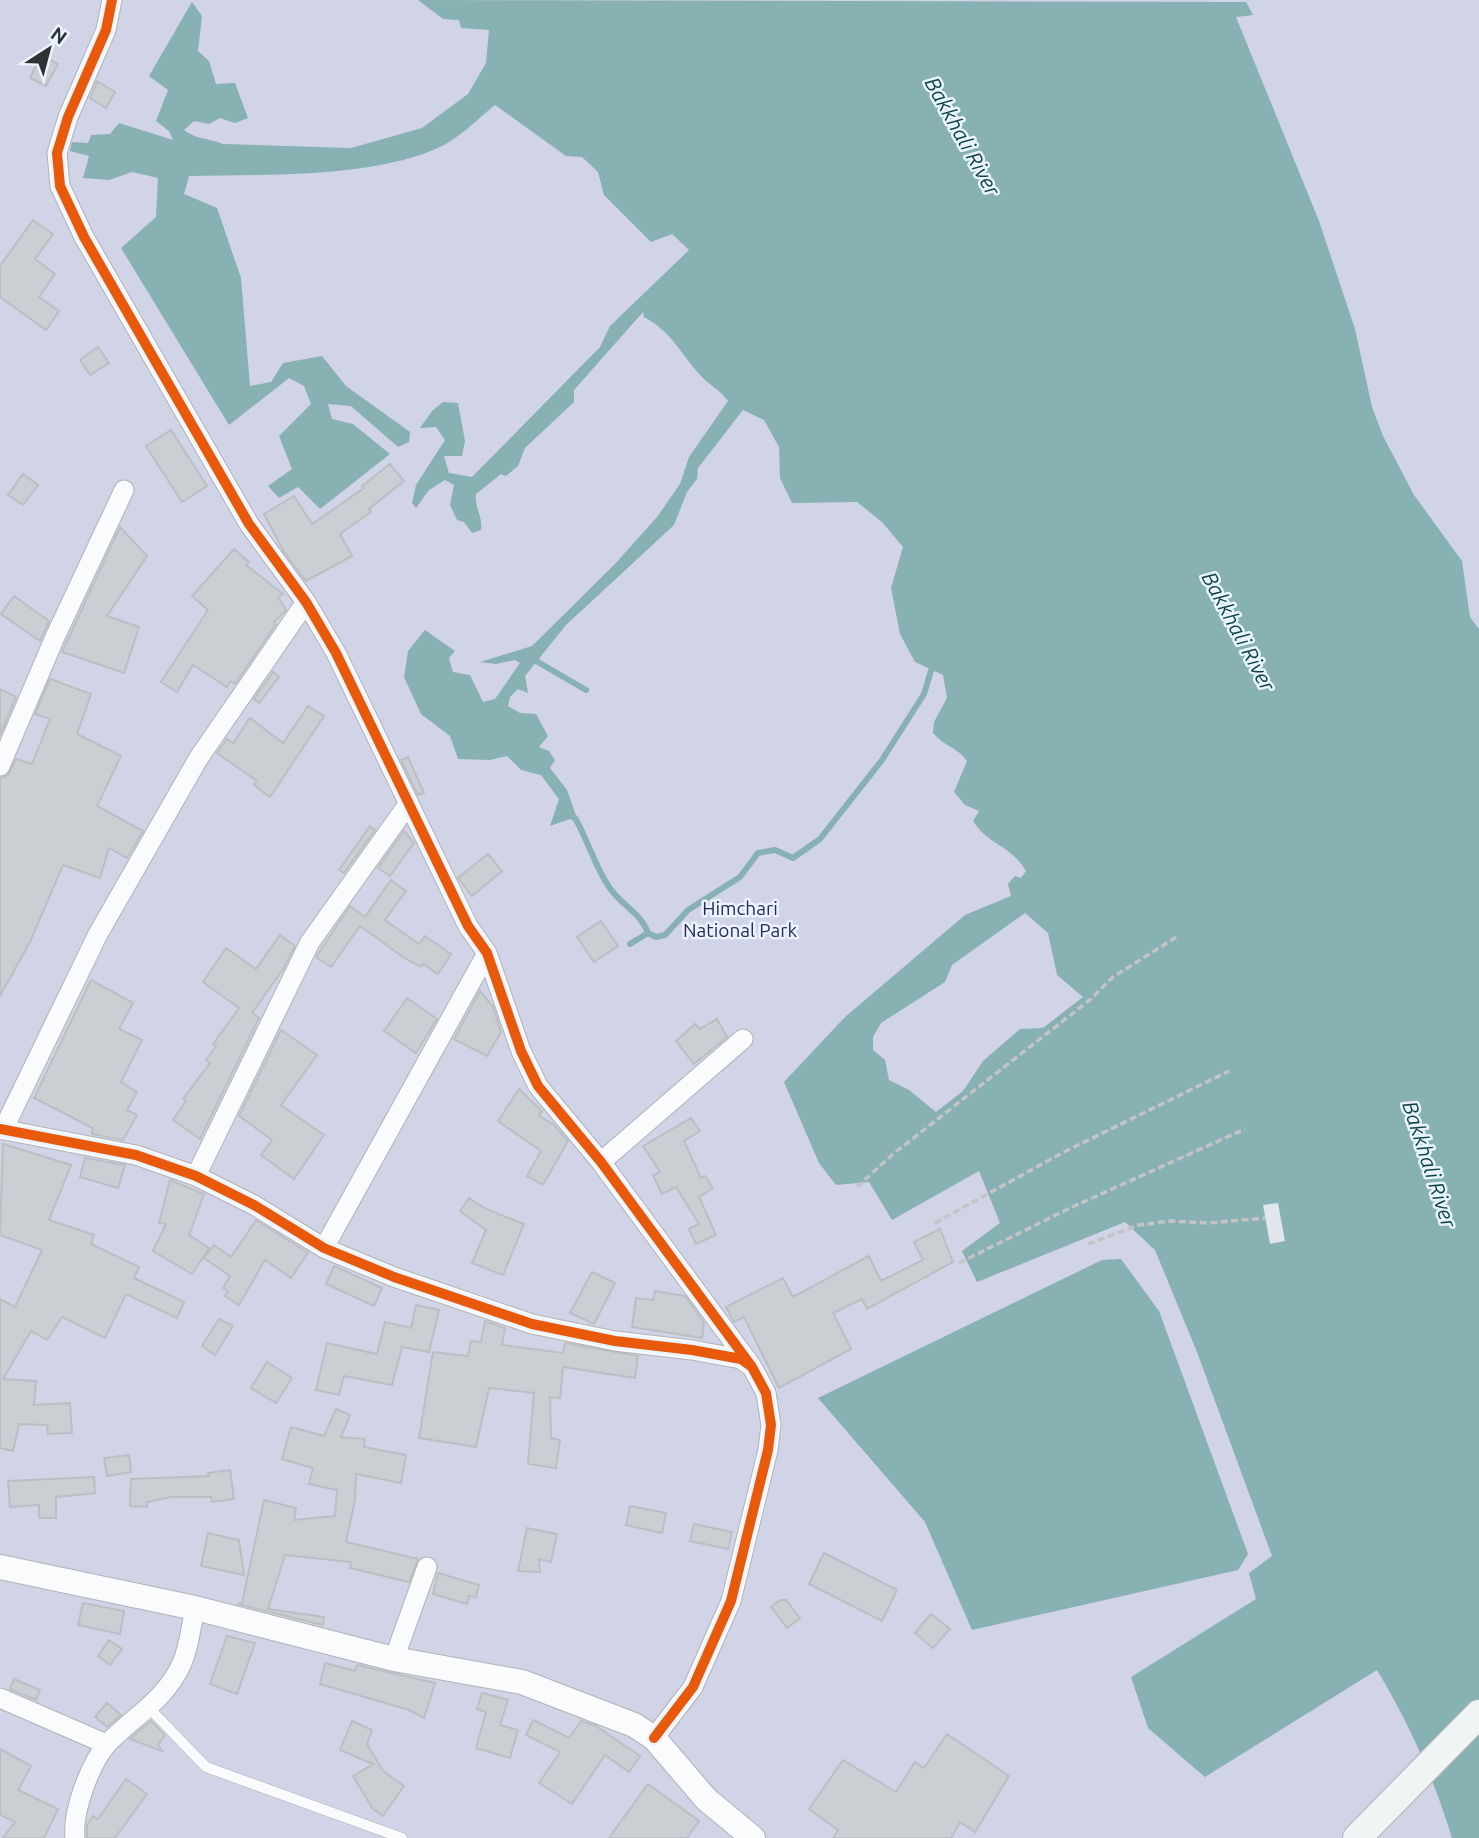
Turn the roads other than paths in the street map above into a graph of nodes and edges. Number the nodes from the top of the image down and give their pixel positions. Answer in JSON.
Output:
{"nodes":[{"id":1,"x":112,"y":0,"type":"edge"},
{"id":2,"x":124,"y":490,"type":"dead end"},
{"id":3,"x":306,"y":602,"type":"junction"},
{"id":4,"x":0,"y":766,"type":"edge"},
{"id":5,"x":409,"y":803,"type":"junction"},
{"id":6,"x":487,"y":953,"type":"junction"},
{"id":7,"x":743,"y":1039,"type":"dead end"},
{"id":8,"x":2,"y":1129,"type":"edge"},
{"id":9,"x":601,"y":1162,"type":"junction"},
{"id":10,"x":195,"y":1176,"type":"junction"},
{"id":11,"x":324,"y":1248,"type":"junction"},
{"id":12,"x":752,"y":1367,"type":"junction"},
{"id":13,"x":0,"y":1567,"type":"edge"},
{"id":14,"x":428,"y":1567,"type":"dead end"},
{"id":15,"x":195,"y":1608,"type":"junction"},
{"id":16,"x":394,"y":1659,"type":"junction"},
{"id":17,"x":0,"y":1698,"type":"edge"},
{"id":18,"x":149,"y":1708,"type":"junction"},
{"id":19,"x":1479,"y":1714,"type":"edge"},
{"id":20,"x":654,"y":1738,"type":"junction"},
{"id":21,"x":106,"y":1745,"type":"junction"},
{"id":22,"x":75,"y":1838,"type":"edge"},
{"id":23,"x":402,"y":1838,"type":"edge"},
{"id":24,"x":753,"y":1838,"type":"edge"},
{"id":25,"x":1357,"y":1838,"type":"edge"}],
"edges":[{"from":1,"to":3,"type":"street"},
{"from":2,"to":4,"type":"street"},
{"from":3,"to":5,"type":"street"},
{"from":3,"to":8,"type":"street"},
{"from":5,"to":6,"type":"street"},
{"from":5,"to":10,"type":"street"},
{"from":6,"to":9,"type":"street"},
{"from":6,"to":11,"type":"street"},
{"from":7,"to":9,"type":"street"},
{"from":8,"to":10,"type":"street"},
{"from":9,"to":12,"type":"street"},
{"from":10,"to":11,"type":"street"},
{"from":11,"to":12,"type":"street"},
{"from":12,"to":20,"type":"street"},
{"from":13,"to":15,"type":"street"},
{"from":14,"to":16,"type":"street"},
{"from":15,"to":16,"type":"street"},
{"from":15,"to":18,"type":"street"},
{"from":16,"to":20,"type":"street"},
{"from":17,"to":21,"type":"street"},
{"from":18,"to":21,"type":"street"},
{"from":18,"to":23,"type":"lane"},
{"from":19,"to":25,"type":"main road"},
{"from":20,"to":24,"type":"street"},
{"from":21,"to":22,"type":"street"}]}
